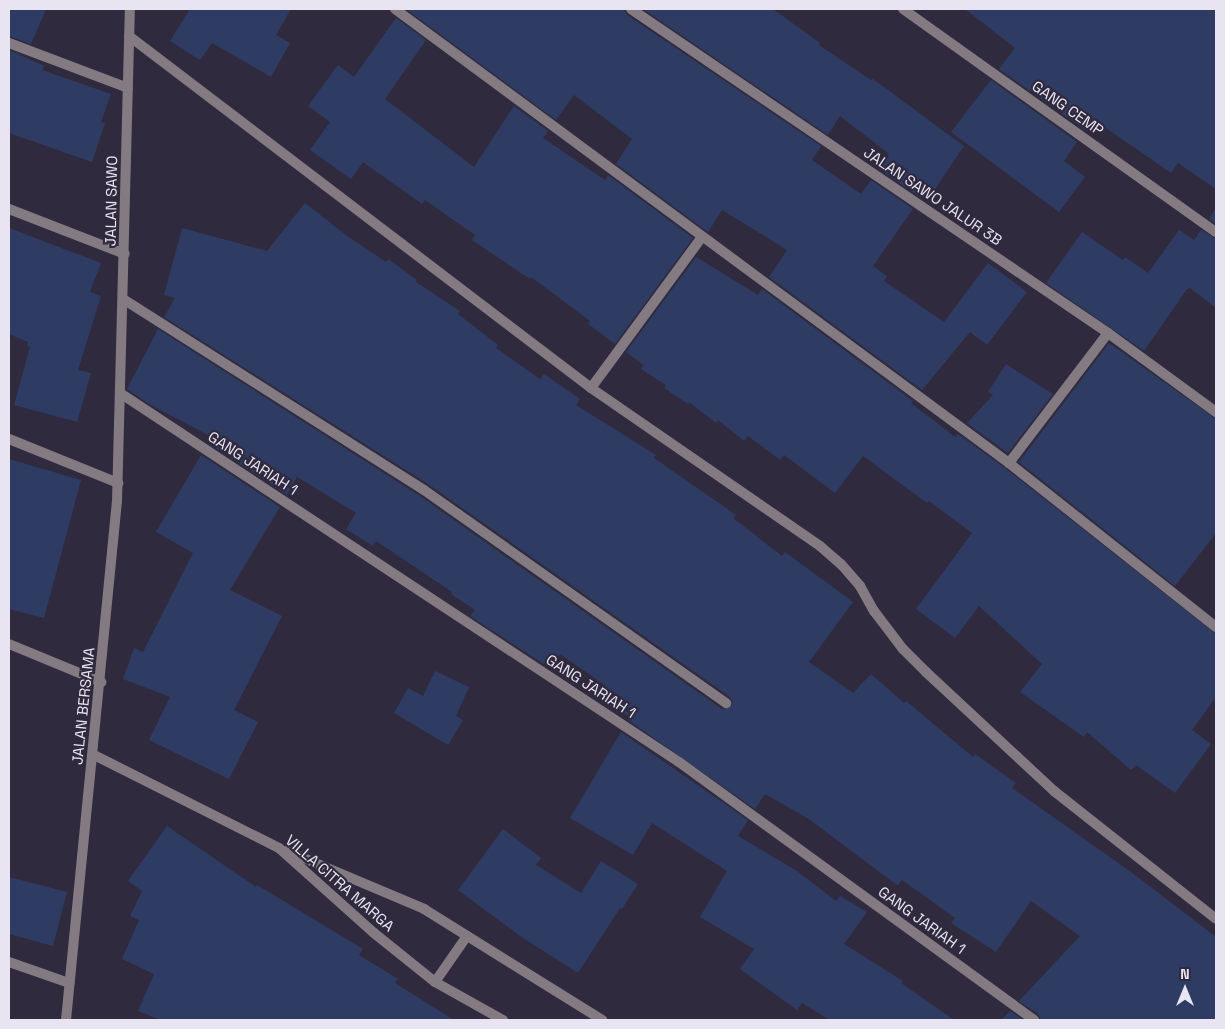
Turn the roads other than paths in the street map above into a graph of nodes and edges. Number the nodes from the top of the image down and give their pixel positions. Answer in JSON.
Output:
{"nodes":[{"id":1,"x":130,"y":9,"type":"edge"},
{"id":2,"x":395,"y":9,"type":"edge"},
{"id":3,"x":631,"y":9,"type":"edge"},
{"id":4,"x":902,"y":9,"type":"edge"},
{"id":5,"x":129,"y":36,"type":"junction"},
{"id":6,"x":9,"y":43,"type":"edge"},
{"id":7,"x":128,"y":88,"type":"junction"},
{"id":8,"x":9,"y":210,"type":"edge"},
{"id":9,"x":1216,"y":232,"type":"edge"},
{"id":10,"x":702,"y":236,"type":"junction"},
{"id":11,"x":125,"y":254,"type":"junction"},
{"id":12,"x":123,"y":299,"type":"junction"},
{"id":13,"x":1108,"y":333,"type":"junction"},
{"id":14,"x":591,"y":388,"type":"junction"},
{"id":15,"x":120,"y":393,"type":"junction"},
{"id":16,"x":1216,"y":412,"type":"edge"},
{"id":17,"x":9,"y":439,"type":"edge"},
{"id":18,"x":1009,"y":464,"type":"junction"},
{"id":19,"x":118,"y":483,"type":"junction"},
{"id":20,"x":1216,"y":627,"type":"edge"},
{"id":21,"x":9,"y":644,"type":"edge"},
{"id":22,"x":101,"y":682,"type":"junction"},
{"id":23,"x":726,"y":703,"type":"dead end"},
{"id":24,"x":94,"y":755,"type":"junction"},
{"id":25,"x":279,"y":848,"type":"junction"},
{"id":26,"x":1216,"y":920,"type":"edge"},
{"id":27,"x":467,"y":936,"type":"junction"},
{"id":28,"x":9,"y":962,"type":"edge"},
{"id":29,"x":435,"y":982,"type":"junction"},
{"id":30,"x":69,"y":984,"type":"junction"},
{"id":31,"x":66,"y":1020,"type":"edge"},
{"id":32,"x":503,"y":1020,"type":"edge"},
{"id":33,"x":602,"y":1020,"type":"edge"},
{"id":34,"x":1034,"y":1020,"type":"edge"}],
"edges":[{"from":1,"to":5,"type":"street","name":"JALAN SAWO"},
{"from":2,"to":10,"type":"street"},
{"from":3,"to":13,"type":"street","name":"JALAN SAWO JALUR 3B"},
{"from":4,"to":9,"type":"street","name":"GANG CEMP"},
{"from":5,"to":7,"type":"street","name":"JALAN SAWO"},
{"from":5,"to":14,"type":"street"},
{"from":6,"to":7,"type":"street"},
{"from":7,"to":11,"type":"street","name":"JALAN SAWO"},
{"from":8,"to":11,"type":"street"},
{"from":10,"to":14,"type":"street"},
{"from":10,"to":18,"type":"street"},
{"from":11,"to":12,"type":"street","name":"JALAN SAWO"},
{"from":12,"to":15,"type":"street","name":"JALAN SAWO"},
{"from":12,"to":23,"type":"street"},
{"from":13,"to":16,"type":"street","name":"JALAN SAWO JALUR 3B"},
{"from":13,"to":18,"type":"street"},
{"from":14,"to":26,"type":"street"},
{"from":15,"to":19,"type":"street","name":"JALAN BERSAMA"},
{"from":15,"to":34,"type":"street","name":"GANG JARIAH 1"},
{"from":17,"to":19,"type":"street"},
{"from":18,"to":20,"type":"street"},
{"from":19,"to":22,"type":"street","name":"JALAN BERSAMA"},
{"from":21,"to":22,"type":"street"},
{"from":22,"to":24,"type":"street","name":"JALAN BERSAMA"},
{"from":24,"to":25,"type":"street","name":"VILLA CITRA MARGA"},
{"from":24,"to":30,"type":"street","name":"JALAN BERSAMA"},
{"from":25,"to":27,"type":"street"},
{"from":25,"to":29,"type":"street","name":"VILLA CITRA MARGA"},
{"from":27,"to":29,"type":"street"},
{"from":27,"to":33,"type":"street"},
{"from":28,"to":30,"type":"street"},
{"from":29,"to":32,"type":"street","name":"VILLA CITRA MARGA"},
{"from":30,"to":31,"type":"street","name":"JALAN BERSAMA"}]}
